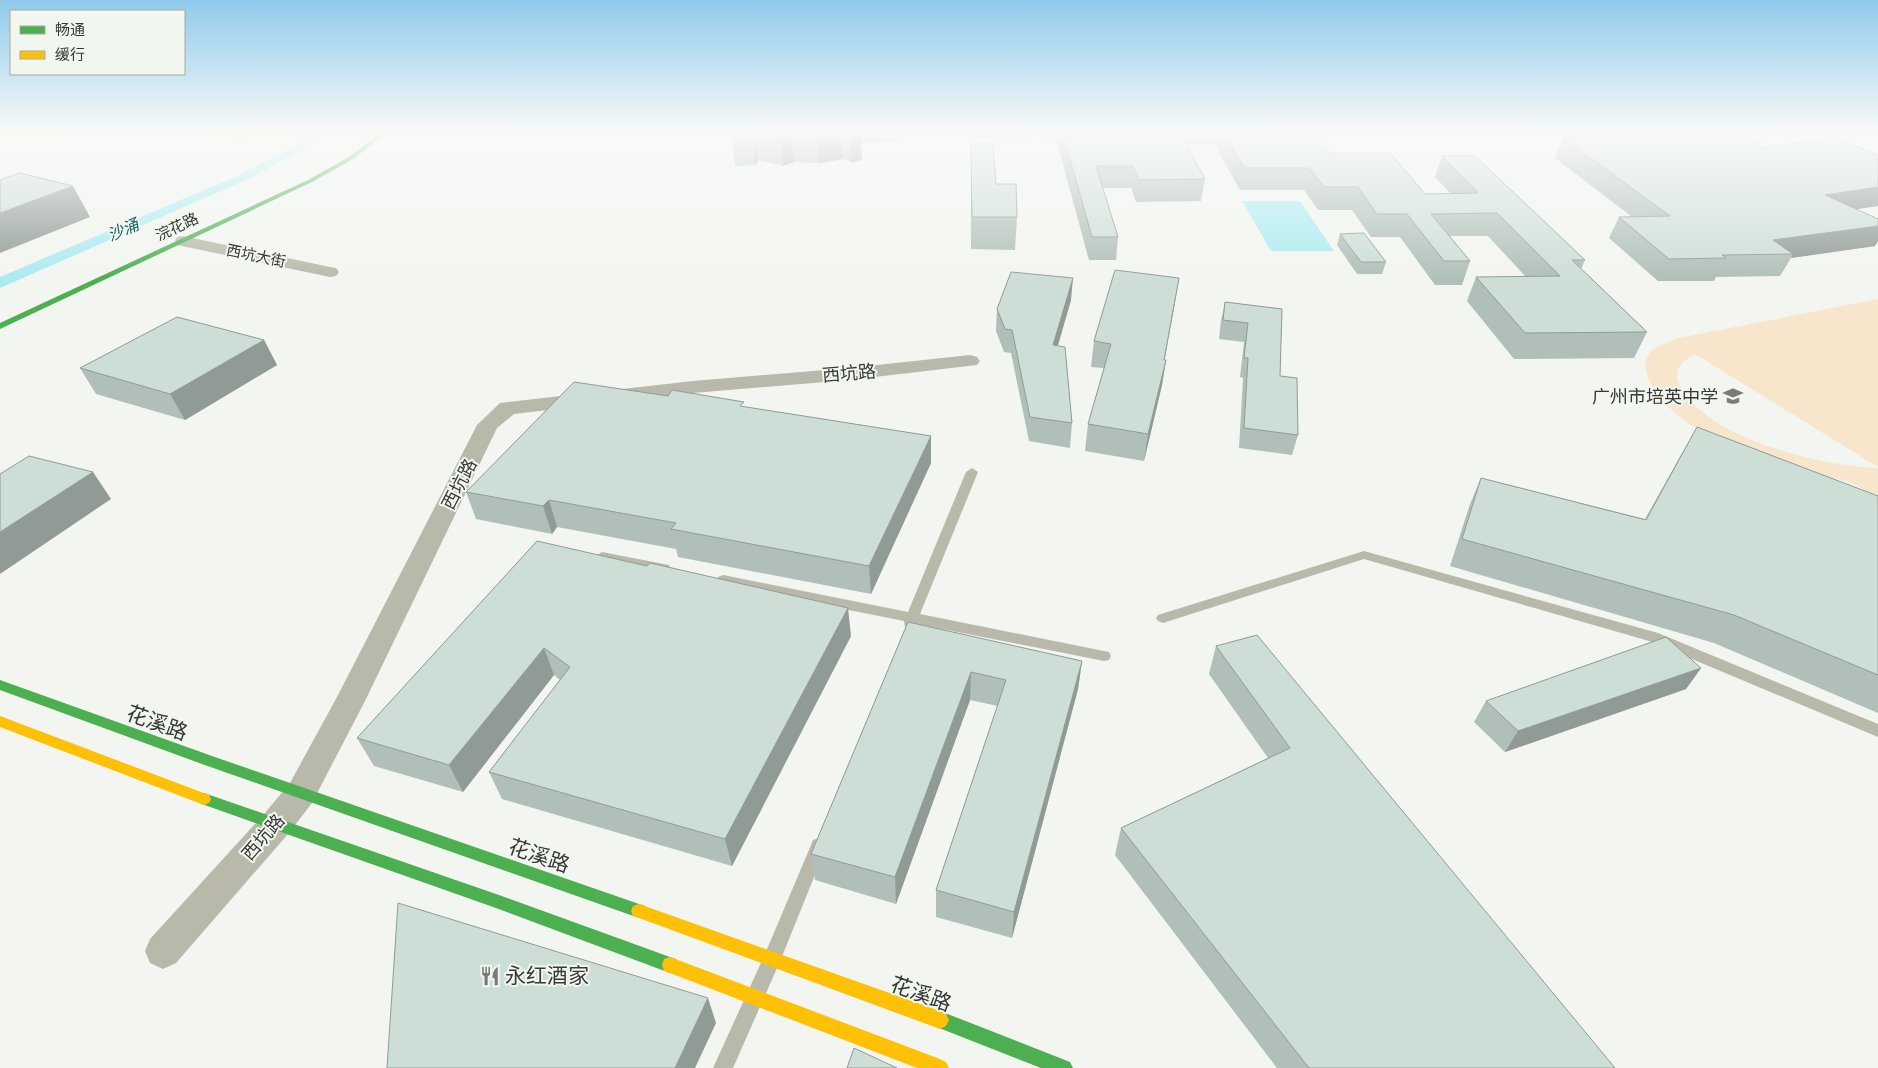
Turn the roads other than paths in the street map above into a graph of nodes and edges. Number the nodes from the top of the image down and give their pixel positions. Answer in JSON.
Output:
{"nodes":[{"id":1,"x":284,"y":181,"type":"edge"},
{"id":2,"x":308,"y":181,"type":"edge"},
{"id":3,"x":183,"y":241,"type":"junction"},
{"id":4,"x":142,"y":246,"type":"dead end"},
{"id":5,"x":330,"y":272,"type":"dead end"},
{"id":6,"x":0,"y":326,"type":"edge"},
{"id":7,"x":970,"y":361,"type":"dead end"},
{"id":8,"x":972,"y":472,"type":"dead end"},
{"id":9,"x":584,"y":552,"type":"edge"},
{"id":10,"x":681,"y":572,"type":"edge"},
{"id":11,"x":710,"y":577,"type":"edge"},
{"id":12,"x":912,"y":617,"type":"junction"},
{"id":13,"x":1163,"y":618,"type":"dead end"},
{"id":14,"x":904,"y":636,"type":"edge"},
{"id":15,"x":1104,"y":656,"type":"dead end"},
{"id":16,"x":0,"y":685,"type":"edge"},
{"id":17,"x":0,"y":721,"type":"edge"},
{"id":18,"x":1878,"y":730,"type":"edge"},
{"id":19,"x":301,"y":793,"type":"junction"},
{"id":20,"x":276,"y":824,"type":"junction"},
{"id":21,"x":825,"y":830,"type":"edge"},
{"id":22,"x":163,"y":951,"type":"dead end"},
{"id":23,"x":772,"y":959,"type":"junction"},
{"id":24,"x":754,"y":996,"type":"junction"},
{"id":25,"x":723,"y":1068,"type":"edge"},
{"id":26,"x":940,"y":1068,"type":"edge"},
{"id":27,"x":1064,"y":1068,"type":"edge"}],
"edges":[{"from":1,"to":4,"type":"street","name":"浣花路"},
{"from":2,"to":3,"type":"street","name":"浣花路"},
{"from":3,"to":5,"type":"street","name":"西坑大街"},
{"from":3,"to":6,"type":"street","name":"浣花路"},
{"from":7,"to":19,"type":"street","name":"西坑路"},
{"from":8,"to":12,"type":"lane"},
{"from":9,"to":10,"type":"lane"},
{"from":11,"to":12,"type":"lane"},
{"from":12,"to":14,"type":"lane"},
{"from":12,"to":15,"type":"lane"},
{"from":13,"to":18,"type":"lane"},
{"from":16,"to":19,"type":"street","name":"花溪路"},
{"from":17,"to":20,"type":"street"},
{"from":19,"to":20,"type":"street","name":"西坑路"},
{"from":19,"to":23,"type":"street","name":"花溪路"},
{"from":20,"to":22,"type":"street","name":"西坑路"},
{"from":20,"to":24,"type":"street"},
{"from":21,"to":23,"type":"lane"},
{"from":23,"to":24,"type":"lane"},
{"from":23,"to":27,"type":"street","name":"花溪路"},
{"from":24,"to":25,"type":"lane"},
{"from":24,"to":26,"type":"street"}]}
